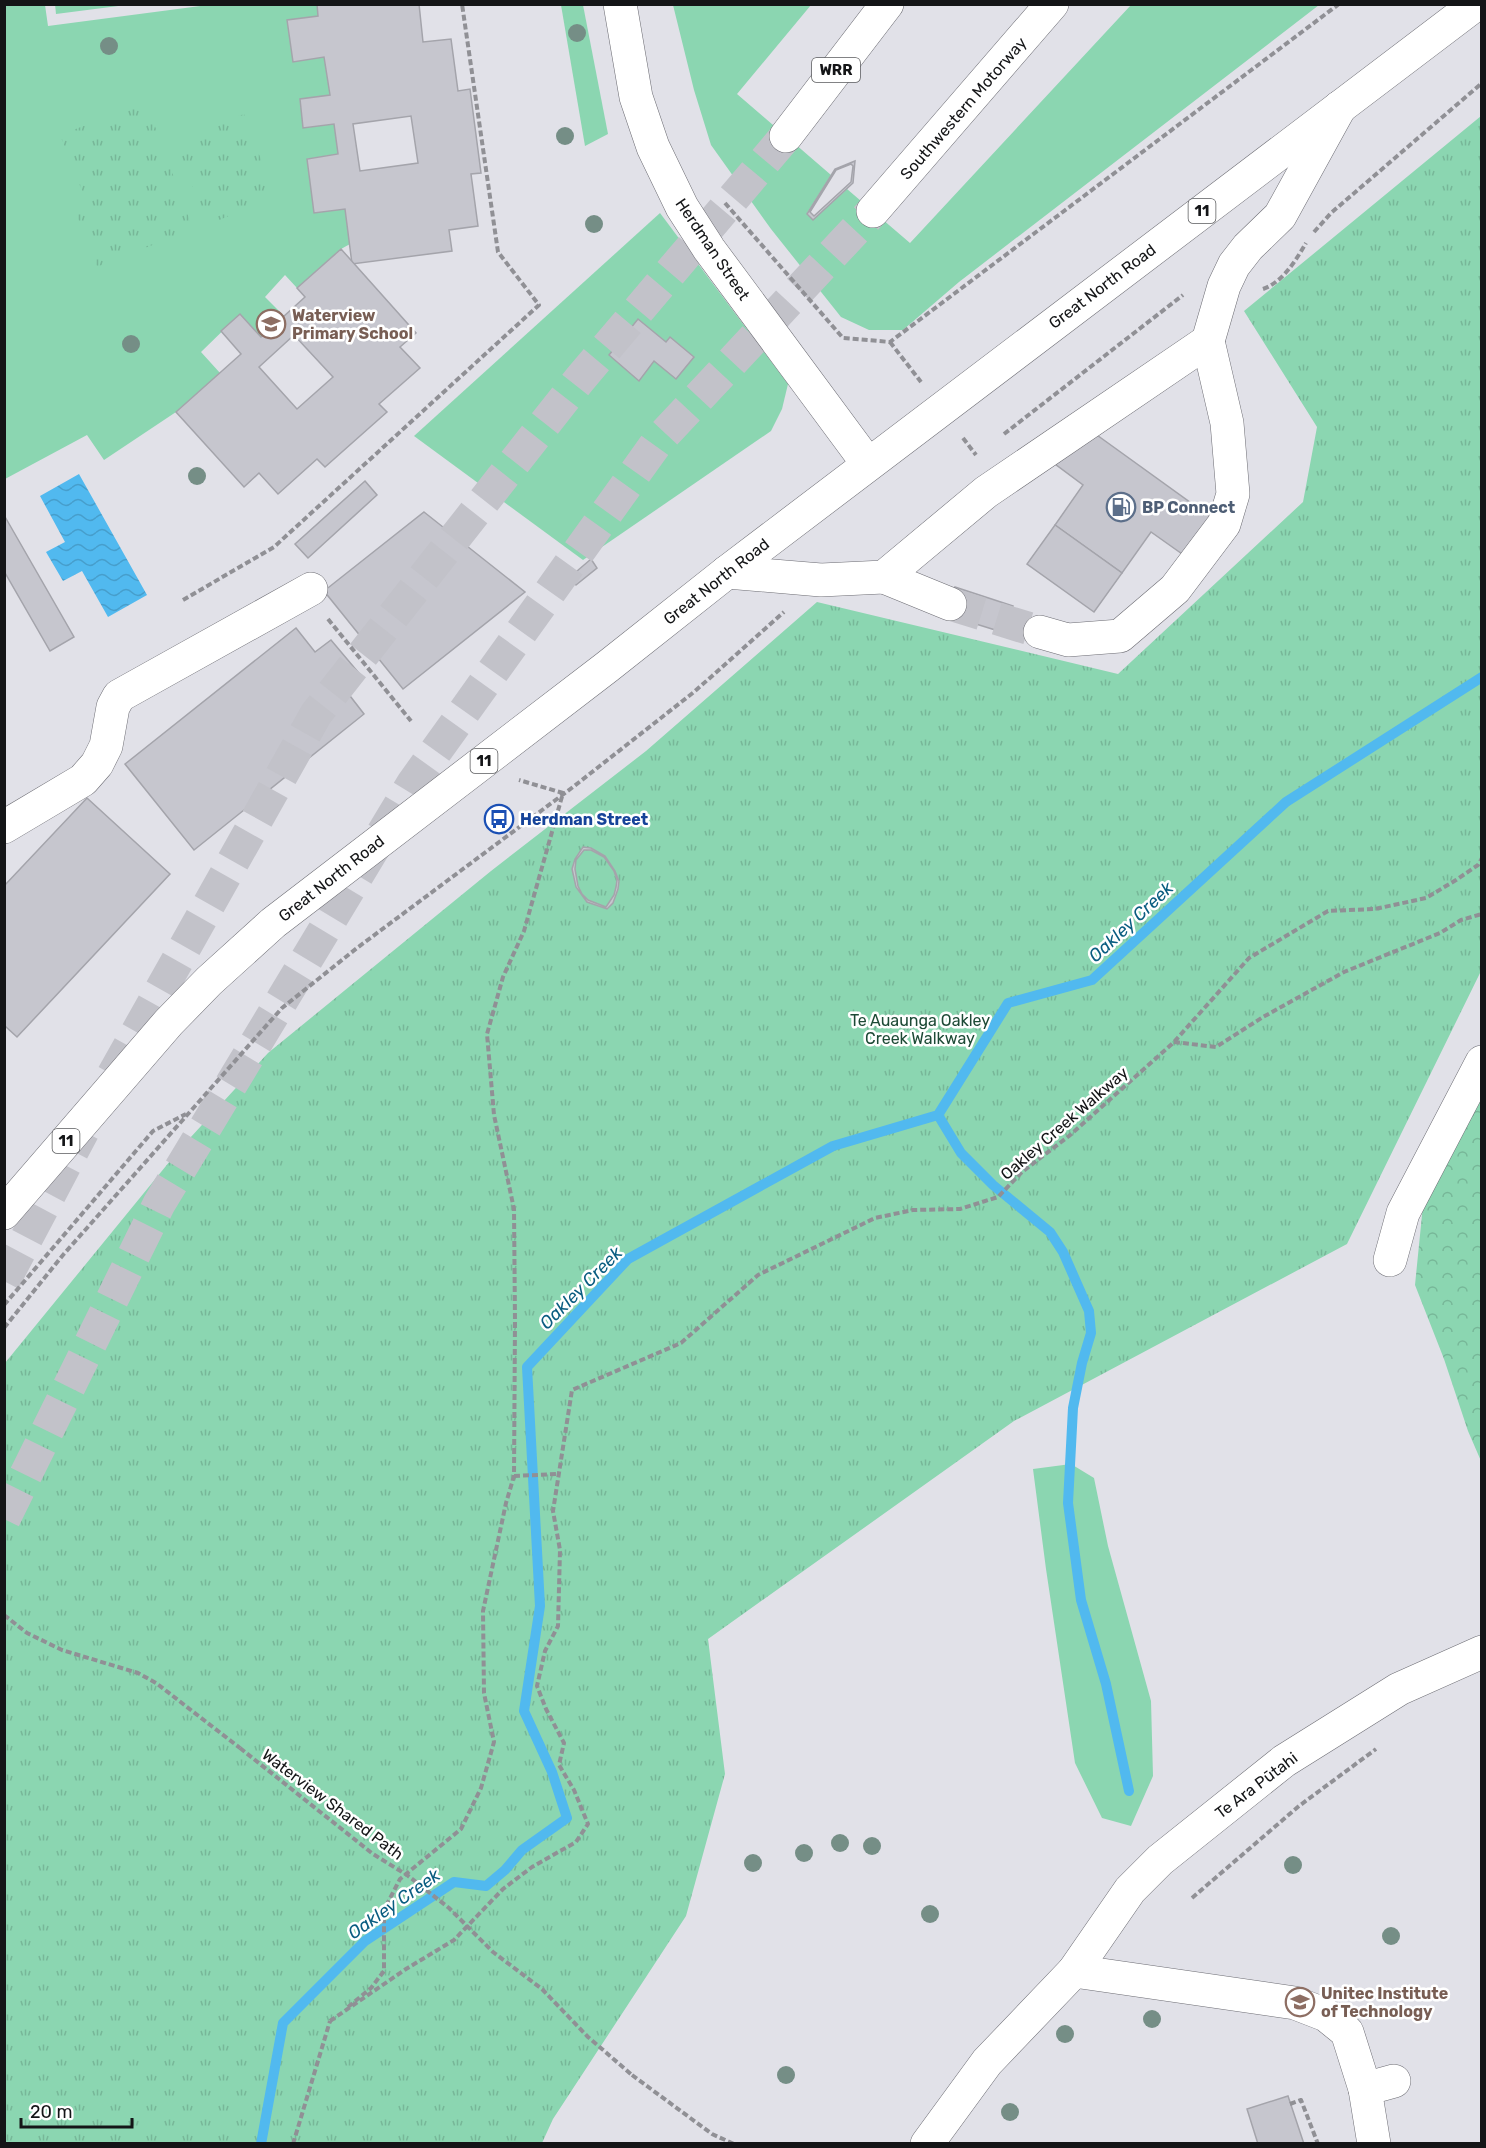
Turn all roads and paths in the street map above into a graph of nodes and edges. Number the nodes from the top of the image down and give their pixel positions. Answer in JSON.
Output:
{"nodes":[{"id":1,"x":462,"y":4,"type":"edge"},
{"id":2,"x":620,"y":4,"type":"edge"},
{"id":3,"x":887,"y":4,"type":"edge"},
{"id":4,"x":1052,"y":4,"type":"edge"},
{"id":5,"x":1339,"y":4,"type":"edge"},
{"id":6,"x":1476,"y":4,"type":"edge"},
{"id":7,"x":1482,"y":83,"type":"edge"},
{"id":8,"x":1340,"y":107,"type":"junction"},
{"id":9,"x":786,"y":136,"type":"tunnel mouth"},
{"id":10,"x":724,"y":202,"type":"dead end"},
{"id":11,"x":873,"y":211,"type":"tunnel mouth"},
{"id":12,"x":1190,"y":290,"type":"dead end"},
{"id":13,"x":1258,"y":290,"type":"dead end"},
{"id":14,"x":1208,"y":341,"type":"junction"},
{"id":15,"x":890,"y":342,"type":"junction"},
{"id":16,"x":903,"y":358,"type":"dead end"},
{"id":17,"x":996,"y":440,"type":"dead end"},
{"id":18,"x":969,"y":445,"type":"dead end"},
{"id":19,"x":981,"y":451,"type":"dead end"},
{"id":20,"x":976,"y":455,"type":"junction"},
{"id":21,"x":967,"y":462,"type":"dead end"},
{"id":22,"x":868,"y":464,"type":"junction"},
{"id":23,"x":727,"y":572,"type":"junction"},
{"id":24,"x":884,"y":577,"type":"junction"},
{"id":25,"x":821,"y":580,"type":"junction"},
{"id":26,"x":311,"y":589,"type":"joint"},
{"id":27,"x":183,"y":600,"type":"dead end"},
{"id":28,"x":950,"y":604,"type":"tunnel mouth"},
{"id":29,"x":1040,"y":632,"type":"tunnel mouth"},
{"id":30,"x":411,"y":721,"type":"dead end"},
{"id":31,"x":563,"y":794,"type":"junction"},
{"id":32,"x":4,"y":827,"type":"edge"},
{"id":33,"x":1482,"y":858,"type":"edge"},
{"id":34,"x":1482,"y":914,"type":"edge"},
{"id":35,"x":1174,"y":1042,"type":"junction"},
{"id":36,"x":1482,"y":1062,"type":"edge"},
{"id":37,"x":189,"y":1113,"type":"junction"},
{"id":38,"x":7,"y":1204,"type":"edge"},
{"id":39,"x":1390,"y":1260,"type":"dead end"},
{"id":40,"x":4,"y":1305,"type":"edge"},
{"id":41,"x":4,"y":1328,"type":"edge"},
{"id":42,"x":558,"y":1474,"type":"junction"},
{"id":43,"x":514,"y":1476,"type":"junction"},
{"id":44,"x":4,"y":1615,"type":"edge"},
{"id":45,"x":1482,"y":1652,"type":"edge"},
{"id":46,"x":1379,"y":1746,"type":"dead end"},
{"id":47,"x":1192,"y":1898,"type":"dead end"},
{"id":48,"x":1074,"y":1971,"type":"junction"},
{"id":49,"x":330,"y":2021,"type":"junction"},
{"id":50,"x":1290,"y":2104,"type":"dead end"},
{"id":51,"x":292,"y":2144,"type":"edge"},
{"id":52,"x":734,"y":2144,"type":"edge"},
{"id":53,"x":927,"y":2144,"type":"edge"},
{"id":54,"x":1318,"y":2144,"type":"edge"},
{"id":55,"x":1374,"y":2144,"type":"edge"}],
"edges":[{"from":1,"to":27,"type":"path"},
{"from":2,"to":22,"type":"main road","name":"Herdman Street"},
{"from":3,"to":9,"type":"main road","number":"WRR"},
{"from":4,"to":11,"type":"main road","name":"Southwestern Motorway"},
{"from":5,"to":15,"type":"path"},
{"from":6,"to":8,"type":"main road","name":"Great North Road","number":"11"},
{"from":7,"to":13,"type":"path"},
{"from":8,"to":14,"type":"main road"},
{"from":8,"to":22,"type":"main road","name":"Great North Road","number":"11"},
{"from":10,"to":15,"type":"path"},
{"from":12,"to":17,"type":"path"},
{"from":14,"to":24,"type":"main road"},
{"from":14,"to":29,"type":"main road"},
{"from":15,"to":16,"type":"path"},
{"from":18,"to":20,"type":"path"},
{"from":19,"to":20,"type":"path"},
{"from":20,"to":21,"type":"path"},
{"from":22,"to":23,"type":"main road","name":"Great North Road","number":"11"},
{"from":23,"to":25,"type":"main road"},
{"from":23,"to":38,"type":"main road","name":"Great North Road","number":"11"},
{"from":24,"to":25,"type":"main road"},
{"from":24,"to":28,"type":"main road"},
{"from":25,"to":31,"type":"path"},
{"from":26,"to":30,"type":"path"},
{"from":26,"to":32,"type":"main road"},
{"from":31,"to":37,"type":"path"},
{"from":31,"to":43,"type":"path"},
{"from":33,"to":35,"type":"path","name":"Oakley Creek Walkway"},
{"from":34,"to":35,"type":"path"},
{"from":35,"to":42,"type":"path","name":"Oakley Creek Walkway"},
{"from":36,"to":39,"type":"main road"},
{"from":37,"to":40,"type":"path"},
{"from":37,"to":41,"type":"path"},
{"from":42,"to":43,"type":"path"},
{"from":42,"to":49,"type":"path"},
{"from":43,"to":49,"type":"path"},
{"from":44,"to":52,"type":"path","name":"Waterview Shared Path","bridge":true},
{"from":45,"to":48,"type":"main road","name":"Te Ara Pūtahi"},
{"from":46,"to":47,"type":"path"},
{"from":48,"to":53,"type":"main road","name":"Te Ara Pūtahi"},
{"from":48,"to":55,"type":"main road"},
{"from":49,"to":51,"type":"path"},
{"from":50,"to":54,"type":"path"}]}
